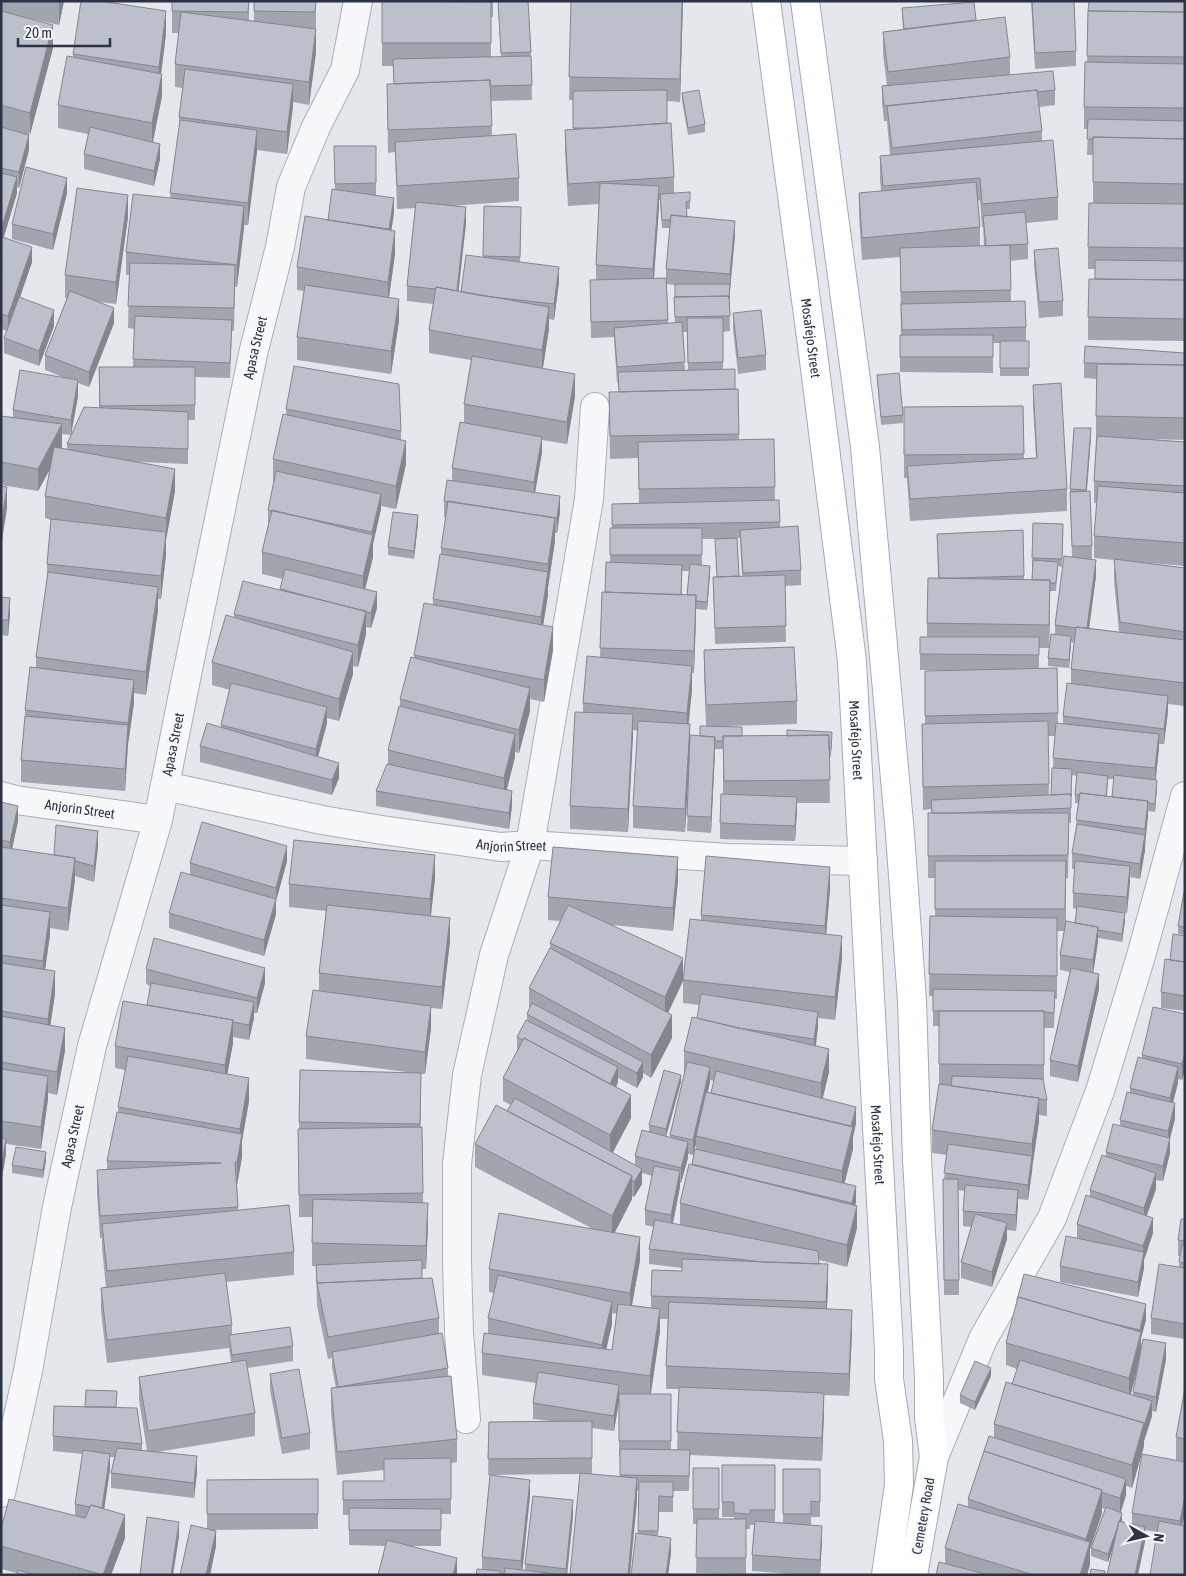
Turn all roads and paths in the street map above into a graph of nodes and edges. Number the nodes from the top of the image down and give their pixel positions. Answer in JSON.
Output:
{"nodes":[{"id":1,"x":358,"y":1,"type":"edge"},
{"id":2,"x":766,"y":1,"type":"edge"},
{"id":3,"x":806,"y":1,"type":"edge"},
{"id":4,"x":595,"y":406,"type":"dead end"},
{"id":5,"x":165,"y":786,"type":"junction"},
{"id":6,"x":1,"y":796,"type":"edge"},
{"id":7,"x":1185,"y":796,"type":"edge"},
{"id":8,"x":158,"y":820,"type":"junction"},
{"id":9,"x":530,"y":845,"type":"junction"},
{"id":10,"x":863,"y":861,"type":"junction"},
{"id":11,"x":912,"y":1001,"type":"junction"},
{"id":12,"x":871,"y":1010,"type":"junction"},
{"id":13,"x":466,"y":1419,"type":"dead end"},
{"id":14,"x":934,"y":1457,"type":"junction"},
{"id":15,"x":900,"y":1485,"type":"joint"},
{"id":16,"x":2,"y":1491,"type":"edge"},
{"id":17,"x":886,"y":1575,"type":"edge"},
{"id":18,"x":913,"y":1575,"type":"edge"}],
"edges":[{"from":1,"to":5,"type":"street","name":"Apasa Street"},
{"from":2,"to":10,"type":"main road","name":"Mosafejo Street"},
{"from":3,"to":11,"type":"main road"},
{"from":4,"to":9,"type":"street"},
{"from":5,"to":8,"type":"street","name":"Apasa Street"},
{"from":5,"to":9,"type":"street","name":"Anjorin Street"},
{"from":6,"to":8,"type":"street","name":"Anjorin Street"},
{"from":7,"to":14,"type":"street"},
{"from":8,"to":16,"type":"street","name":"Apasa Street"},
{"from":9,"to":10,"type":"street","name":"Anjorin Street"},
{"from":9,"to":13,"type":"street"},
{"from":10,"to":12,"type":"main road","name":"Mosafejo Street"},
{"from":11,"to":12,"type":"main road"},
{"from":11,"to":14,"type":"main road"},
{"from":12,"to":15,"type":"main road","name":"Mosafejo Street"},
{"from":14,"to":18,"type":"main road","name":"Cemetery Road"},
{"from":15,"to":17,"type":"main road","name":"Cemetery Road"}]}
